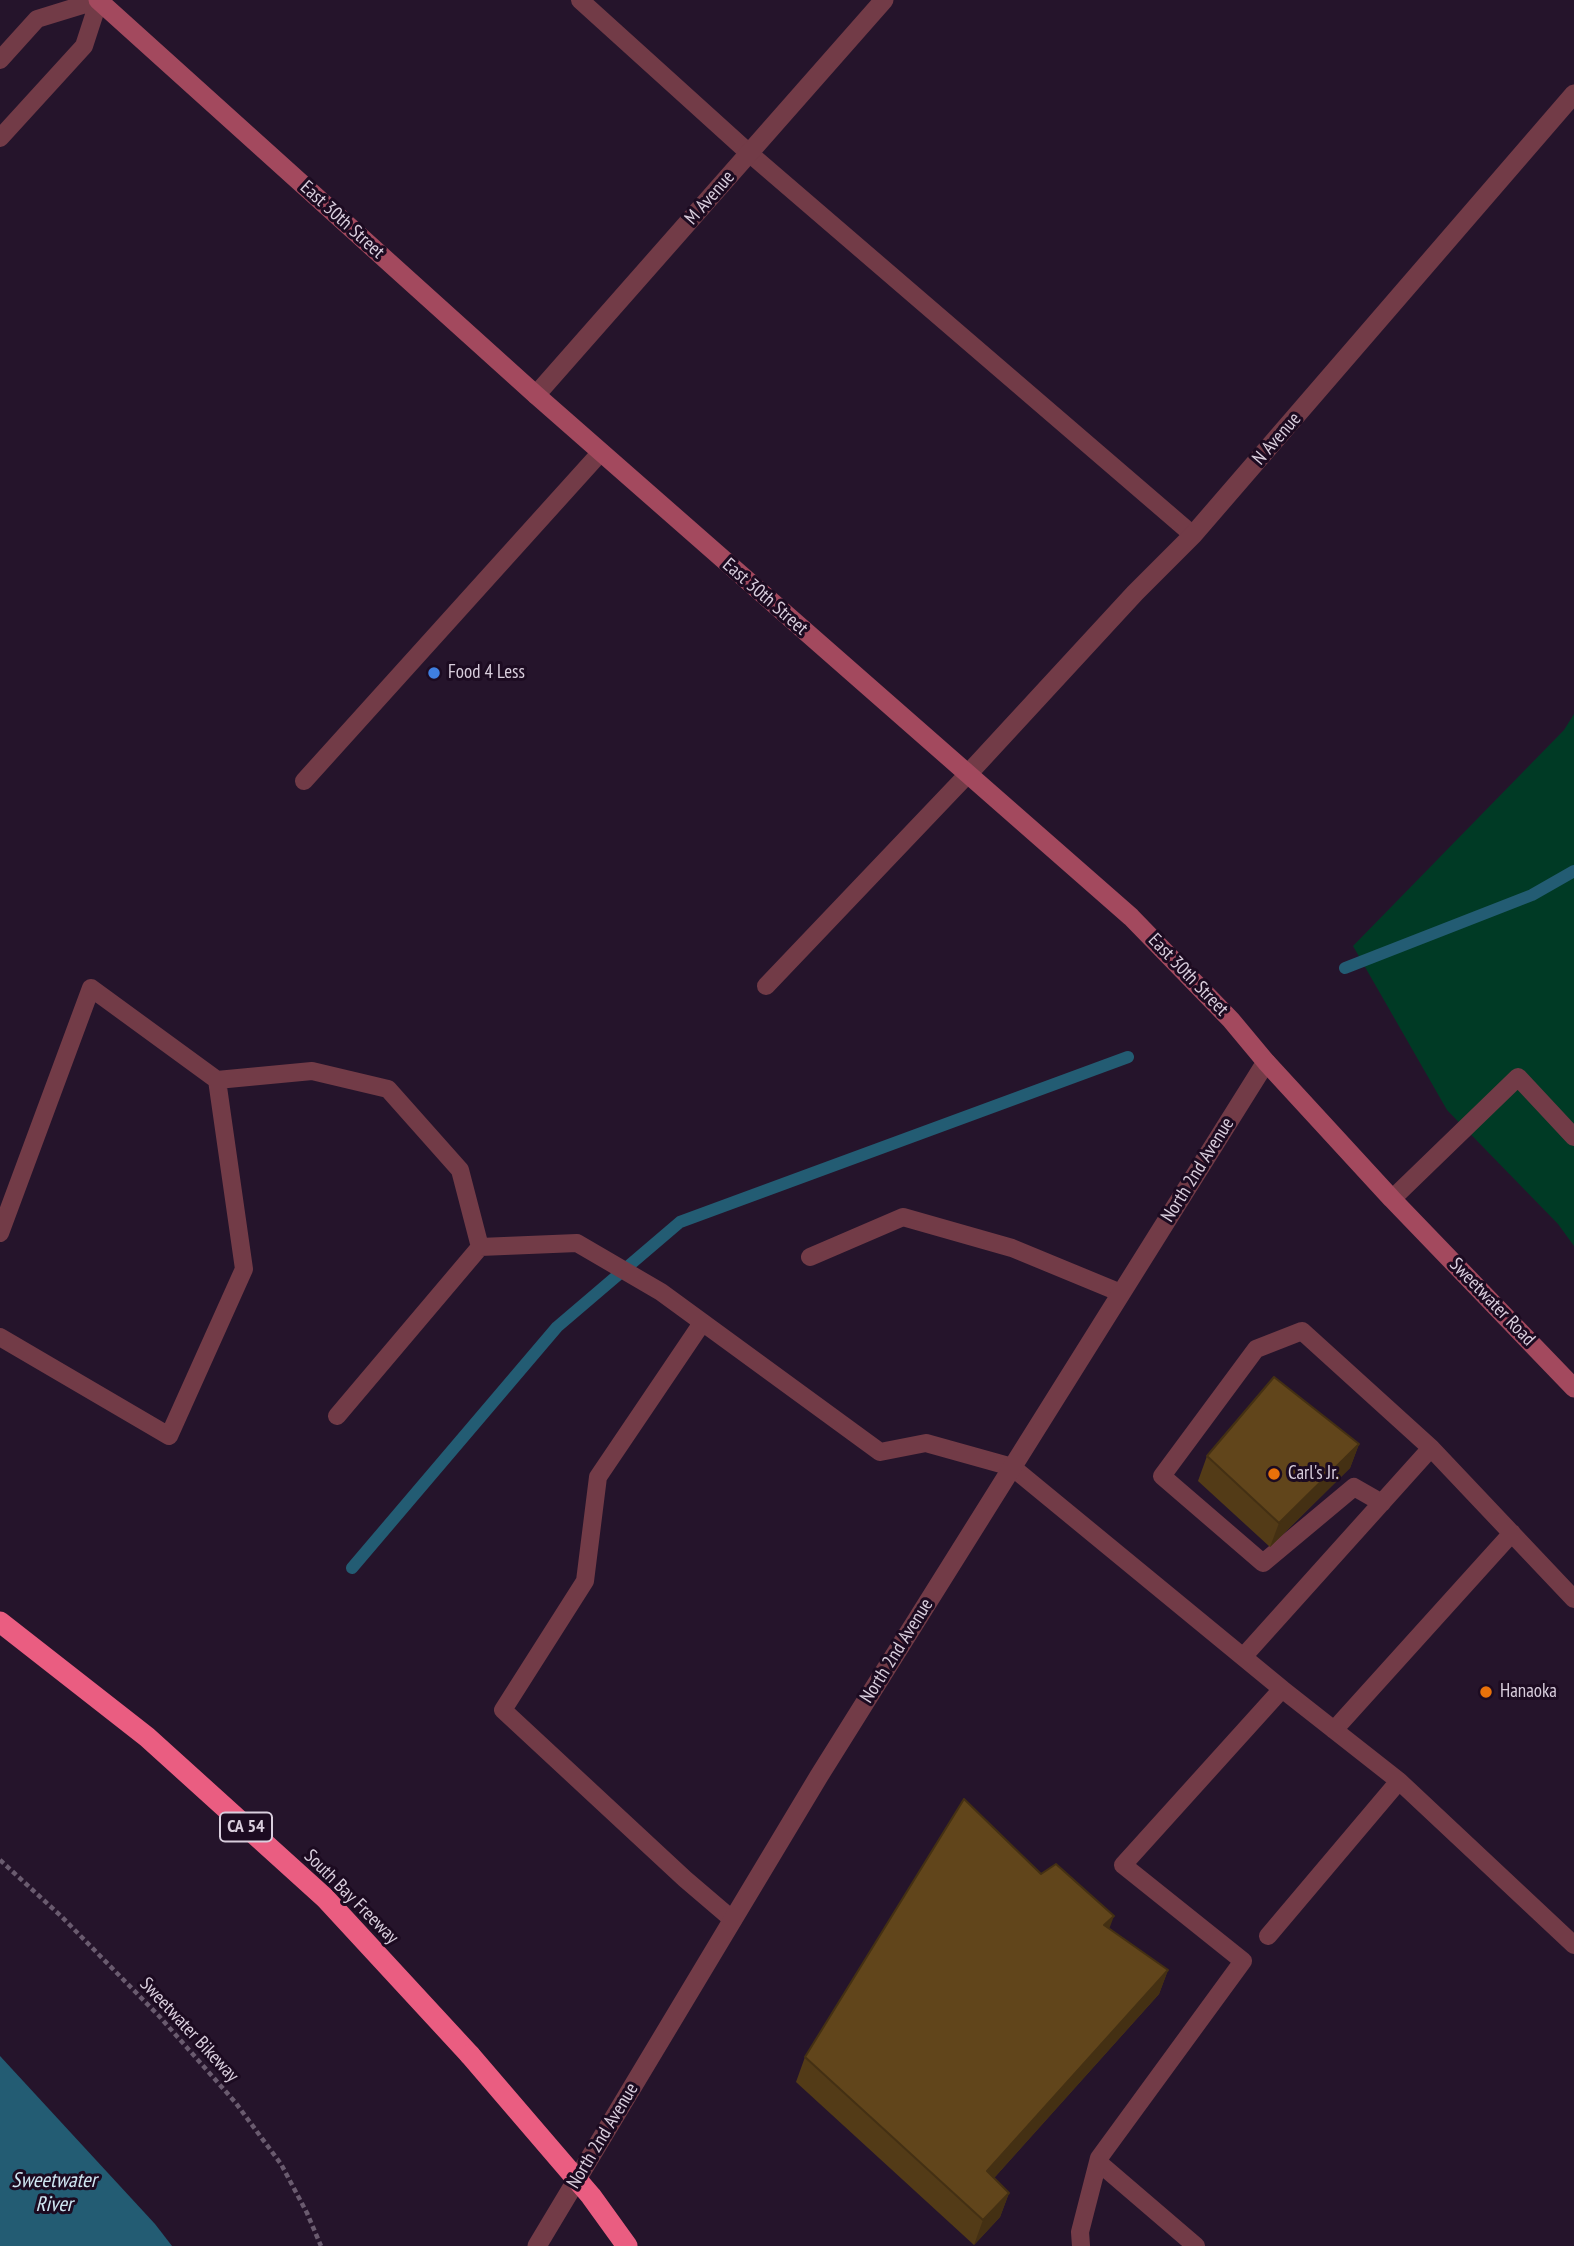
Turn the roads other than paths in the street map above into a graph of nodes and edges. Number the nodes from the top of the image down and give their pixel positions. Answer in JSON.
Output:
{"nodes":[{"id":1,"x":99,"y":0,"type":"edge"},
{"id":2,"x":580,"y":0,"type":"edge"},
{"id":3,"x":884,"y":0,"type":"edge"},
{"id":4,"x":0,"y":60,"type":"edge"},
{"id":5,"x":1574,"y":94,"type":"edge"},
{"id":6,"x":0,"y":138,"type":"edge"},
{"id":7,"x":749,"y":153,"type":"junction"},
{"id":8,"x":536,"y":395,"type":"junction"},
{"id":9,"x":601,"y":452,"type":"junction"},
{"id":10,"x":1193,"y":536,"type":"junction"},
{"id":11,"x":968,"y":774,"type":"junction"},
{"id":12,"x":304,"y":781,"type":"dead end"},
{"id":13,"x":765,"y":986,"type":"dead end"},
{"id":14,"x":1266,"y":1062,"type":"junction"},
{"id":15,"x":217,"y":1080,"type":"junction"},
{"id":16,"x":1574,"y":1137,"type":"edge"},
{"id":17,"x":1392,"y":1199,"type":"junction"},
{"id":18,"x":1410,"y":1216,"type":"joint"},
{"id":19,"x":0,"y":1233,"type":"edge"},
{"id":20,"x":480,"y":1247,"type":"junction"},
{"id":21,"x":810,"y":1257,"type":"dead end"},
{"id":22,"x":1121,"y":1293,"type":"junction"},
{"id":23,"x":702,"y":1323,"type":"junction"},
{"id":24,"x":0,"y":1337,"type":"edge"},
{"id":25,"x":1574,"y":1388,"type":"edge"},
{"id":26,"x":337,"y":1416,"type":"dead end"},
{"id":27,"x":1432,"y":1448,"type":"junction"},
{"id":28,"x":1012,"y":1467,"type":"junction"},
{"id":29,"x":1382,"y":1503,"type":"junction"},
{"id":30,"x":1512,"y":1533,"type":"junction"},
{"id":31,"x":1574,"y":1599,"type":"edge"},
{"id":32,"x":0,"y":1622,"type":"edge"},
{"id":33,"x":1243,"y":1657,"type":"junction"},
{"id":34,"x":1282,"y":1689,"type":"junction"},
{"id":35,"x":1334,"y":1730,"type":"junction"},
{"id":36,"x":1399,"y":1781,"type":"junction"},
{"id":37,"x":733,"y":1920,"type":"junction"},
{"id":38,"x":1268,"y":1936,"type":"dead end"},
{"id":39,"x":1574,"y":1945,"type":"edge"},
{"id":40,"x":1098,"y":2162,"type":"junction"},
{"id":41,"x":537,"y":2246,"type":"edge"},
{"id":42,"x":627,"y":2246,"type":"edge"},
{"id":43,"x":1081,"y":2246,"type":"edge"},
{"id":44,"x":1196,"y":2246,"type":"edge"}],
"edges":[{"from":1,"to":4,"type":"lane"},
{"from":1,"to":6,"type":"lane"},
{"from":1,"to":8,"type":"main road","name":"East 30th Street"},
{"from":2,"to":7,"type":"lane"},
{"from":3,"to":7,"type":"street","name":"M Avenue"},
{"from":5,"to":10,"type":"street","name":"N Avenue"},
{"from":7,"to":8,"type":"street","name":"M Avenue"},
{"from":7,"to":10,"type":"lane"},
{"from":8,"to":9,"type":"main road","name":"East 30th Street"},
{"from":9,"to":11,"type":"main road","name":"East 30th Street"},
{"from":9,"to":12,"type":"lane"},
{"from":10,"to":11,"type":"street","name":"N Avenue"},
{"from":11,"to":13,"type":"lane"},
{"from":11,"to":14,"type":"main road","name":"East 30th Street"},
{"from":14,"to":17,"type":"main road","name":"East 30th Street"},
{"from":14,"to":22,"type":"street","name":"North 2nd Avenue"},
{"from":15,"to":19,"type":"lane"},
{"from":15,"to":20,"type":"lane"},
{"from":15,"to":24,"type":"lane"},
{"from":16,"to":17,"type":"lane"},
{"from":17,"to":18,"type":"main road","name":"East 30th Street"},
{"from":18,"to":25,"type":"main road","name":"Sweetwater Road"},
{"from":20,"to":23,"type":"lane"},
{"from":20,"to":26,"type":"lane"},
{"from":21,"to":22,"type":"lane"},
{"from":22,"to":28,"type":"street","name":"North 2nd Avenue"},
{"from":23,"to":28,"type":"lane"},
{"from":23,"to":37,"type":"lane"},
{"from":27,"to":29,"type":"lane"},
{"from":27,"to":29,"type":"lane"},
{"from":27,"to":30,"type":"lane"},
{"from":28,"to":33,"type":"lane"},
{"from":28,"to":37,"type":"street","name":"North 2nd Avenue"},
{"from":29,"to":33,"type":"lane"},
{"from":30,"to":31,"type":"lane"},
{"from":30,"to":35,"type":"lane"},
{"from":32,"to":42,"type":"highway","name":"South Bay Freeway","number":"CA 54","bridge":true},
{"from":33,"to":34,"type":"lane"},
{"from":34,"to":35,"type":"lane"},
{"from":34,"to":40,"type":"lane"},
{"from":35,"to":36,"type":"lane"},
{"from":36,"to":38,"type":"lane"},
{"from":36,"to":39,"type":"lane"},
{"from":37,"to":41,"type":"street","name":"North 2nd Avenue"},
{"from":40,"to":43,"type":"lane"},
{"from":40,"to":44,"type":"lane"}]}
